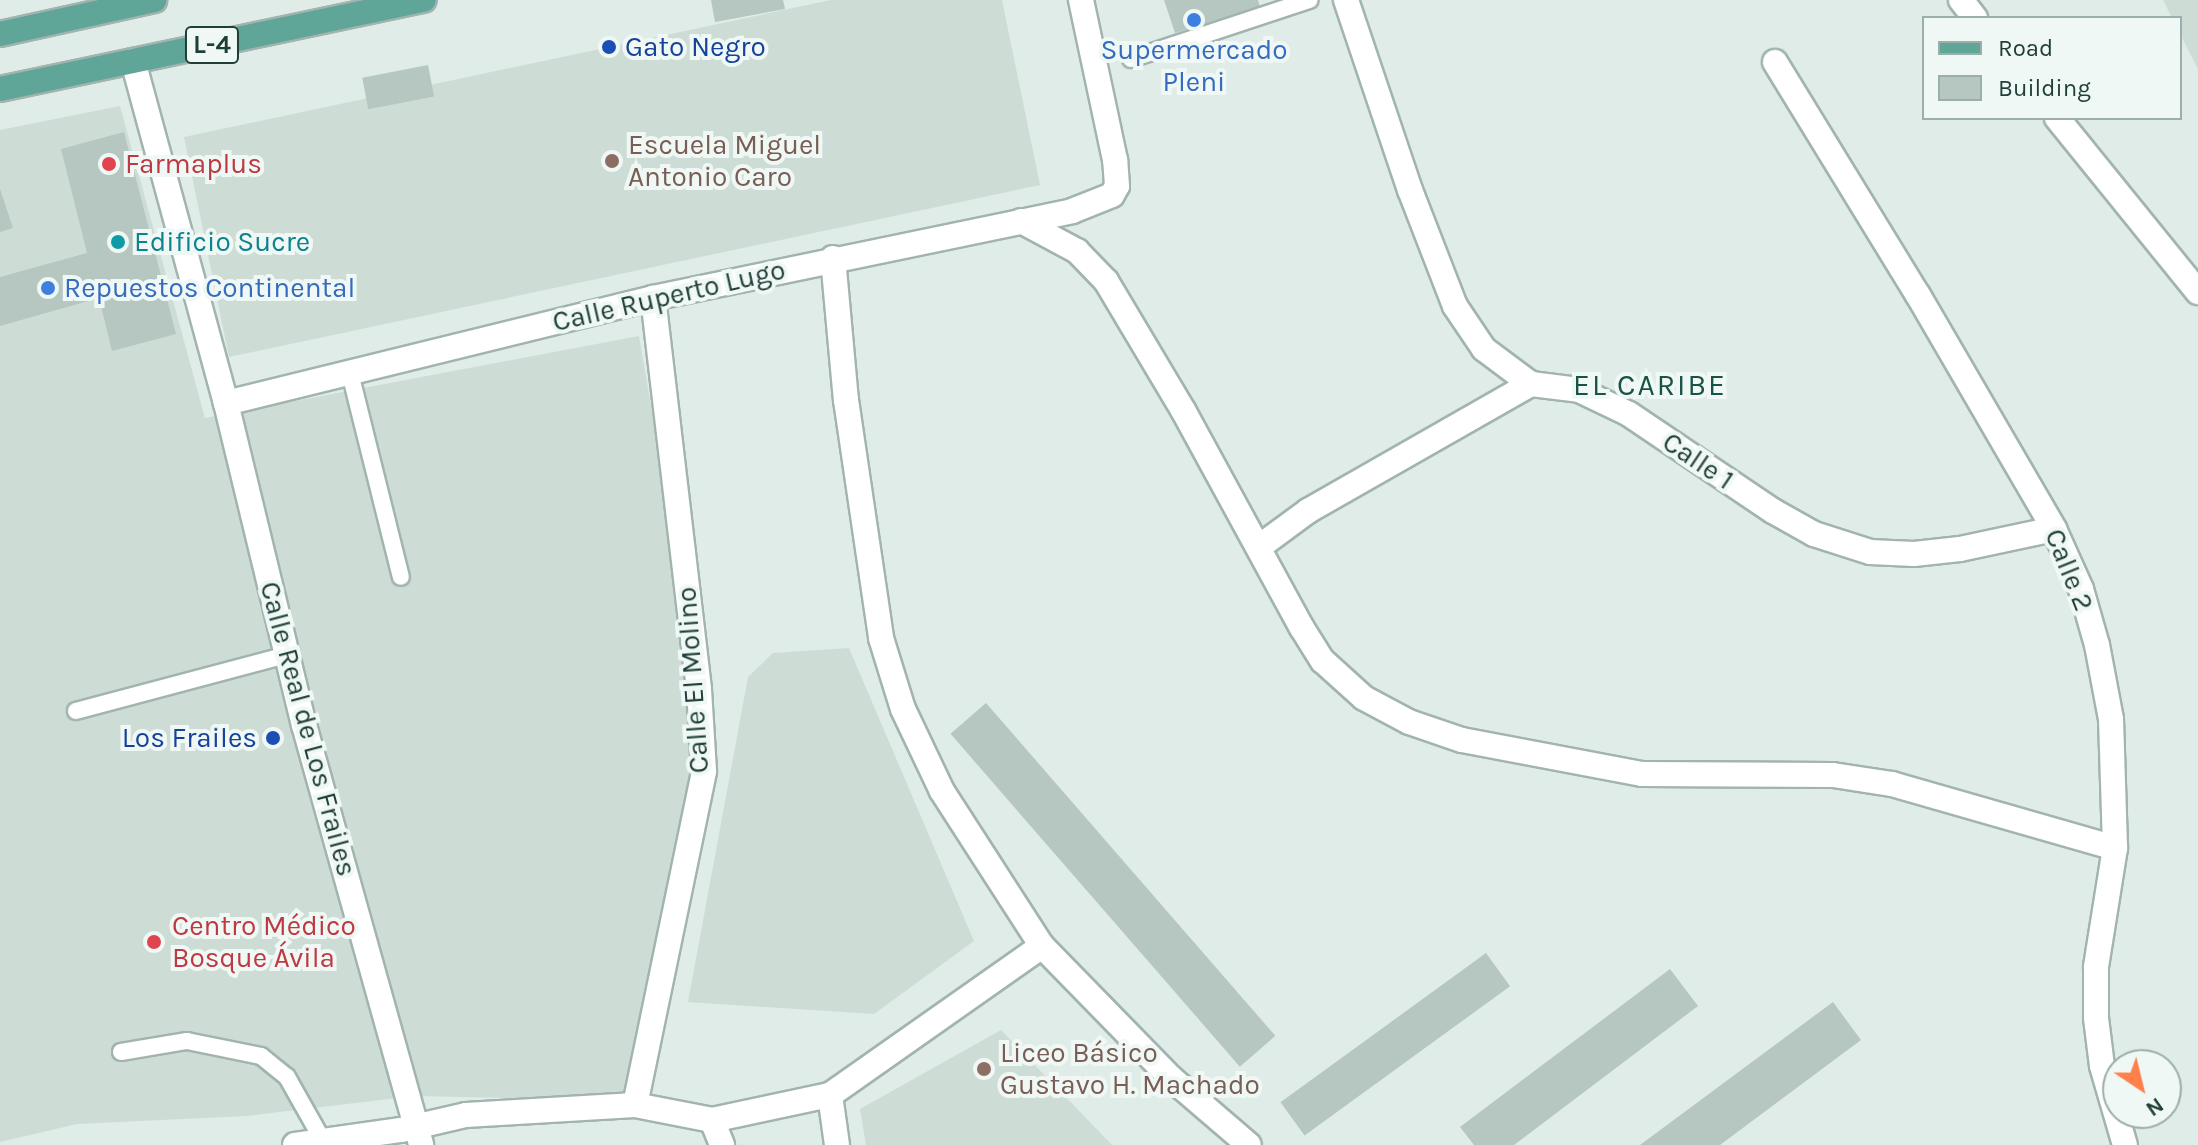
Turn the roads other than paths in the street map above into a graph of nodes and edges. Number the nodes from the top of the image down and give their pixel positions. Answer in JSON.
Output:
{"nodes":[{"id":1,"x":154,"y":0,"type":"edge"},
{"id":2,"x":424,"y":0,"type":"edge"},
{"id":3,"x":1081,"y":0,"type":"edge"},
{"id":4,"x":1309,"y":0,"type":"edge"},
{"id":5,"x":1346,"y":0,"type":"edge"},
{"id":6,"x":1961,"y":0,"type":"edge"},
{"id":7,"x":1973,"y":16,"type":"edge"},
{"id":8,"x":0,"y":34,"type":"edge"},
{"id":9,"x":1131,"y":59,"type":"dead end"},
{"id":10,"x":133,"y":61,"type":"junction"},
{"id":11,"x":1775,"y":62,"type":"dead end"},
{"id":12,"x":0,"y":89,"type":"edge"},
{"id":13,"x":2059,"y":120,"type":"edge"},
{"id":14,"x":1021,"y":221,"type":"junction"},
{"id":15,"x":833,"y":258,"type":"junction"},
{"id":16,"x":2198,"y":292,"type":"edge"},
{"id":17,"x":653,"y":298,"type":"junction"},
{"id":18,"x":350,"y":373,"type":"junction"},
{"id":19,"x":1531,"y":384,"type":"junction"},
{"id":20,"x":226,"y":403,"type":"junction"},
{"id":21,"x":2054,"y":529,"type":"junction"},
{"id":22,"x":1259,"y":547,"type":"junction"},
{"id":23,"x":401,"y":577,"type":"dead end"},
{"id":24,"x":287,"y":655,"type":"junction"},
{"id":25,"x":76,"y":711,"type":"dead end"},
{"id":26,"x":2115,"y":848,"type":"junction"},
{"id":27,"x":1042,"y":946,"type":"junction"},
{"id":28,"x":121,"y":1052,"type":"dead end"},
{"id":29,"x":830,"y":1095,"type":"junction"},
{"id":30,"x":635,"y":1105,"type":"junction"},
{"id":31,"x":712,"y":1120,"type":"junction"},
{"id":32,"x":410,"y":1137,"type":"edge"},
{"id":33,"x":323,"y":1141,"type":"junction"},
{"id":34,"x":295,"y":1145,"type":"edge"},
{"id":35,"x":722,"y":1145,"type":"edge"},
{"id":36,"x":837,"y":1145,"type":"edge"},
{"id":37,"x":1249,"y":1145,"type":"edge"},
{"id":38,"x":2125,"y":1145,"type":"edge"}],
"edges":[{"from":1,"to":8,"type":"main road","number":"L-4"},
{"from":2,"to":10,"type":"main road","number":"L-4"},
{"from":3,"to":14,"type":"street","name":"Calle Ruperto Lugo"},
{"from":4,"to":9,"type":"lane"},
{"from":5,"to":19,"type":"street","name":"Calle 1"},
{"from":6,"to":7,"type":"street"},
{"from":10,"to":12,"type":"main road","number":"L-4"},
{"from":10,"to":20,"type":"street","name":"Calle Real de Los Frailes"},
{"from":11,"to":21,"type":"street","name":"Calle 2"},
{"from":13,"to":16,"type":"street"},
{"from":14,"to":15,"type":"street","name":"Calle Ruperto Lugo"},
{"from":14,"to":22,"type":"street"},
{"from":15,"to":17,"type":"street","name":"Calle Ruperto Lugo"},
{"from":15,"to":27,"type":"street"},
{"from":17,"to":18,"type":"street","name":"Calle Ruperto Lugo"},
{"from":17,"to":30,"type":"street","name":"Calle El Molino"},
{"from":18,"to":20,"type":"street","name":"Calle Ruperto Lugo"},
{"from":18,"to":23,"type":"lane"},
{"from":19,"to":21,"type":"street","name":"Calle 1"},
{"from":19,"to":22,"type":"street"},
{"from":20,"to":24,"type":"street","name":"Calle Real de Los Frailes"},
{"from":21,"to":26,"type":"street","name":"Calle 2"},
{"from":22,"to":26,"type":"street"},
{"from":24,"to":25,"type":"lane"},
{"from":24,"to":32,"type":"street","name":"Calle Real de Los Frailes"},
{"from":26,"to":38,"type":"street","name":"Calle 2"},
{"from":27,"to":29,"type":"street"},
{"from":27,"to":37,"type":"street"},
{"from":28,"to":33,"type":"lane"},
{"from":29,"to":31,"type":"street"},
{"from":29,"to":36,"type":"street"},
{"from":30,"to":31,"type":"street"},
{"from":30,"to":32,"type":"street"},
{"from":31,"to":35,"type":"street"},
{"from":32,"to":33,"type":"street"},
{"from":33,"to":34,"type":"street"}]}
